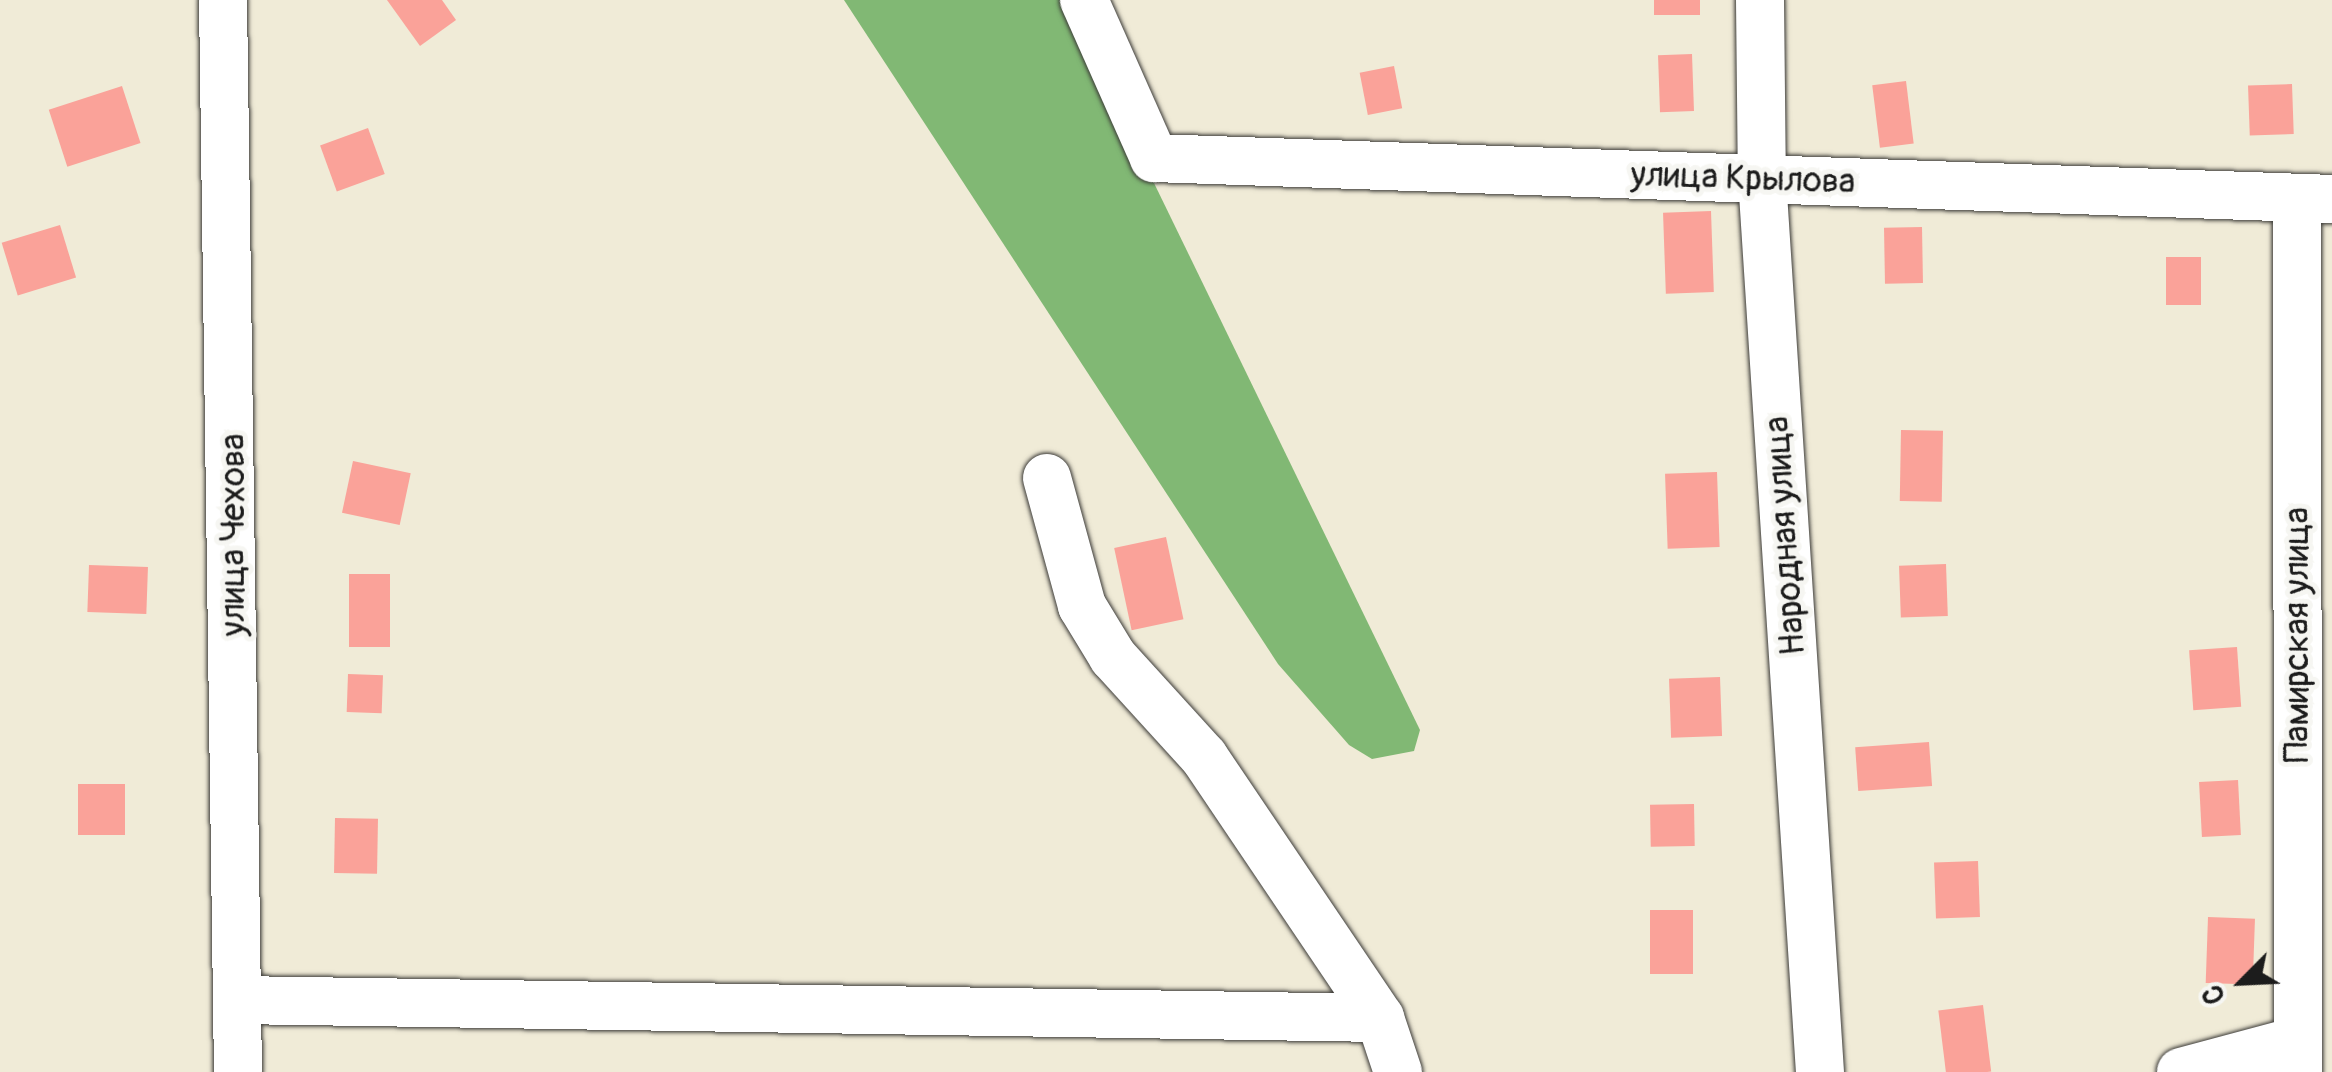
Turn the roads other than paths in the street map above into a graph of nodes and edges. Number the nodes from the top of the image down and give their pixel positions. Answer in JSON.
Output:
{"nodes":[{"id":1,"x":222,"y":0,"type":"edge"},
{"id":2,"x":1084,"y":0,"type":"edge"},
{"id":3,"x":1760,"y":0,"type":"edge"},
{"id":4,"x":1762,"y":178,"type":"junction"},
{"id":5,"x":2315,"y":199,"type":"edge"},
{"id":6,"x":1046,"y":478,"type":"dead end"},
{"id":7,"x":237,"y":1000,"type":"junction"},
{"id":8,"x":1380,"y":1018,"type":"junction"},
{"id":9,"x":2298,"y":1056,"type":"edge"},
{"id":10,"x":238,"y":1072,"type":"edge"},
{"id":11,"x":1398,"y":1072,"type":"edge"},
{"id":12,"x":1820,"y":1072,"type":"edge"},
{"id":13,"x":2182,"y":1072,"type":"edge"}],
"edges":[{"from":1,"to":7,"type":"street","name":"улица Чехова"},
{"from":2,"to":4,"type":"street","name":"улица Крылова"},
{"from":3,"to":4,"type":"street","name":"Народная улица"},
{"from":4,"to":5,"type":"street","name":"улица Крылова"},
{"from":4,"to":12,"type":"street","name":"Народная улица"},
{"from":5,"to":9,"type":"street","name":"Памирская улица"},
{"from":6,"to":8,"type":"street"},
{"from":7,"to":8,"type":"street"},
{"from":7,"to":10,"type":"street","name":"улица Чехова"},
{"from":8,"to":11,"type":"street"},
{"from":9,"to":13,"type":"street"}]}
